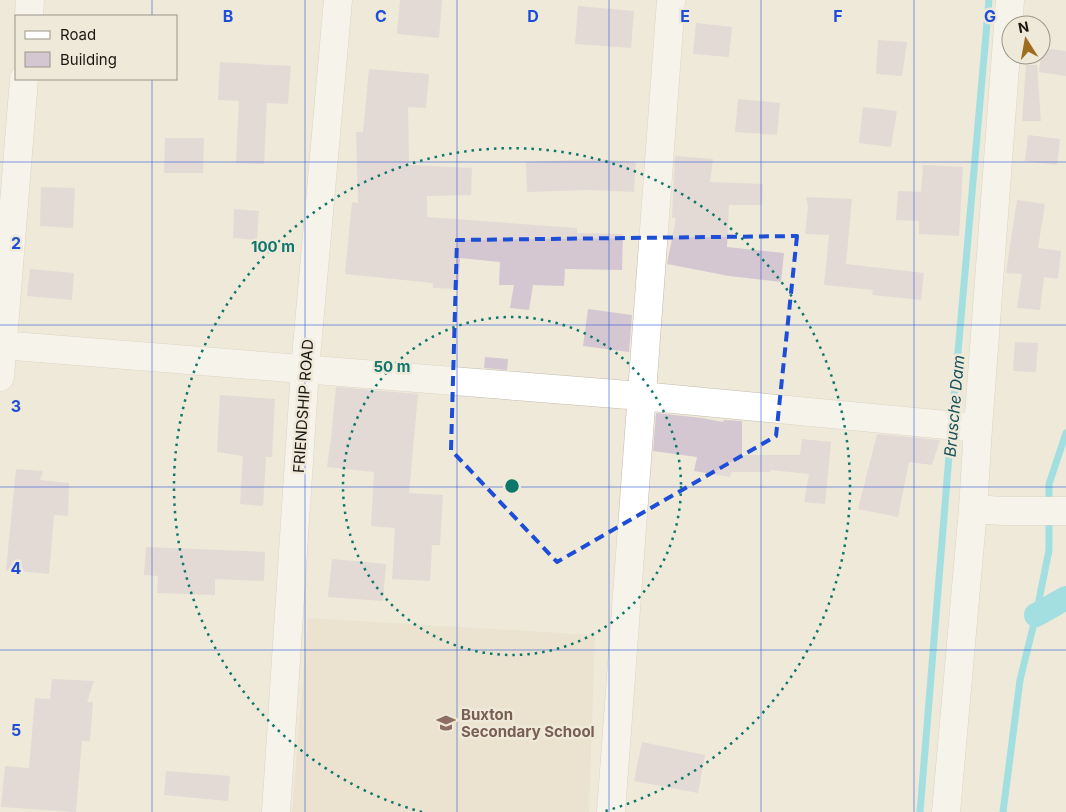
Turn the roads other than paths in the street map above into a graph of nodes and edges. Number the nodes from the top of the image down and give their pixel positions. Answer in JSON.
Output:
{"nodes":[{"id":1,"x":30,"y":0,"type":"edge"},
{"id":2,"x":338,"y":0,"type":"edge"},
{"id":3,"x":671,"y":0,"type":"edge"},
{"id":4,"x":1010,"y":0,"type":"edge"},
{"id":5,"x":29,"y":15,"type":"edge"},
{"id":6,"x":24,"y":80,"type":"edge"},
{"id":7,"x":1,"y":345,"type":"edge"},
{"id":8,"x":305,"y":369,"type":"junction"},
{"id":9,"x":0,"y":376,"type":"edge"},
{"id":10,"x":641,"y":396,"type":"junction"},
{"id":11,"x":978,"y":428,"type":"junction"},
{"id":12,"x":974,"y":509,"type":"junction"},
{"id":13,"x":1066,"y":511,"type":"edge"},
{"id":14,"x":276,"y":812,"type":"edge"},
{"id":15,"x":611,"y":812,"type":"edge"},
{"id":16,"x":946,"y":812,"type":"edge"}],
"edges":[{"from":1,"to":5,"type":"street"},
{"from":2,"to":8,"type":"street","name":"FRIENDSHIP ROAD"},
{"from":3,"to":10,"type":"street"},
{"from":4,"to":11,"type":"street"},
{"from":6,"to":7,"type":"street"},
{"from":7,"to":8,"type":"street"},
{"from":7,"to":9,"type":"street"},
{"from":8,"to":10,"type":"street"},
{"from":8,"to":14,"type":"street","name":"FRIENDSHIP ROAD"},
{"from":10,"to":11,"type":"street"},
{"from":10,"to":15,"type":"street"},
{"from":11,"to":12,"type":"street"},
{"from":12,"to":13,"type":"street"},
{"from":12,"to":16,"type":"street"}]}
